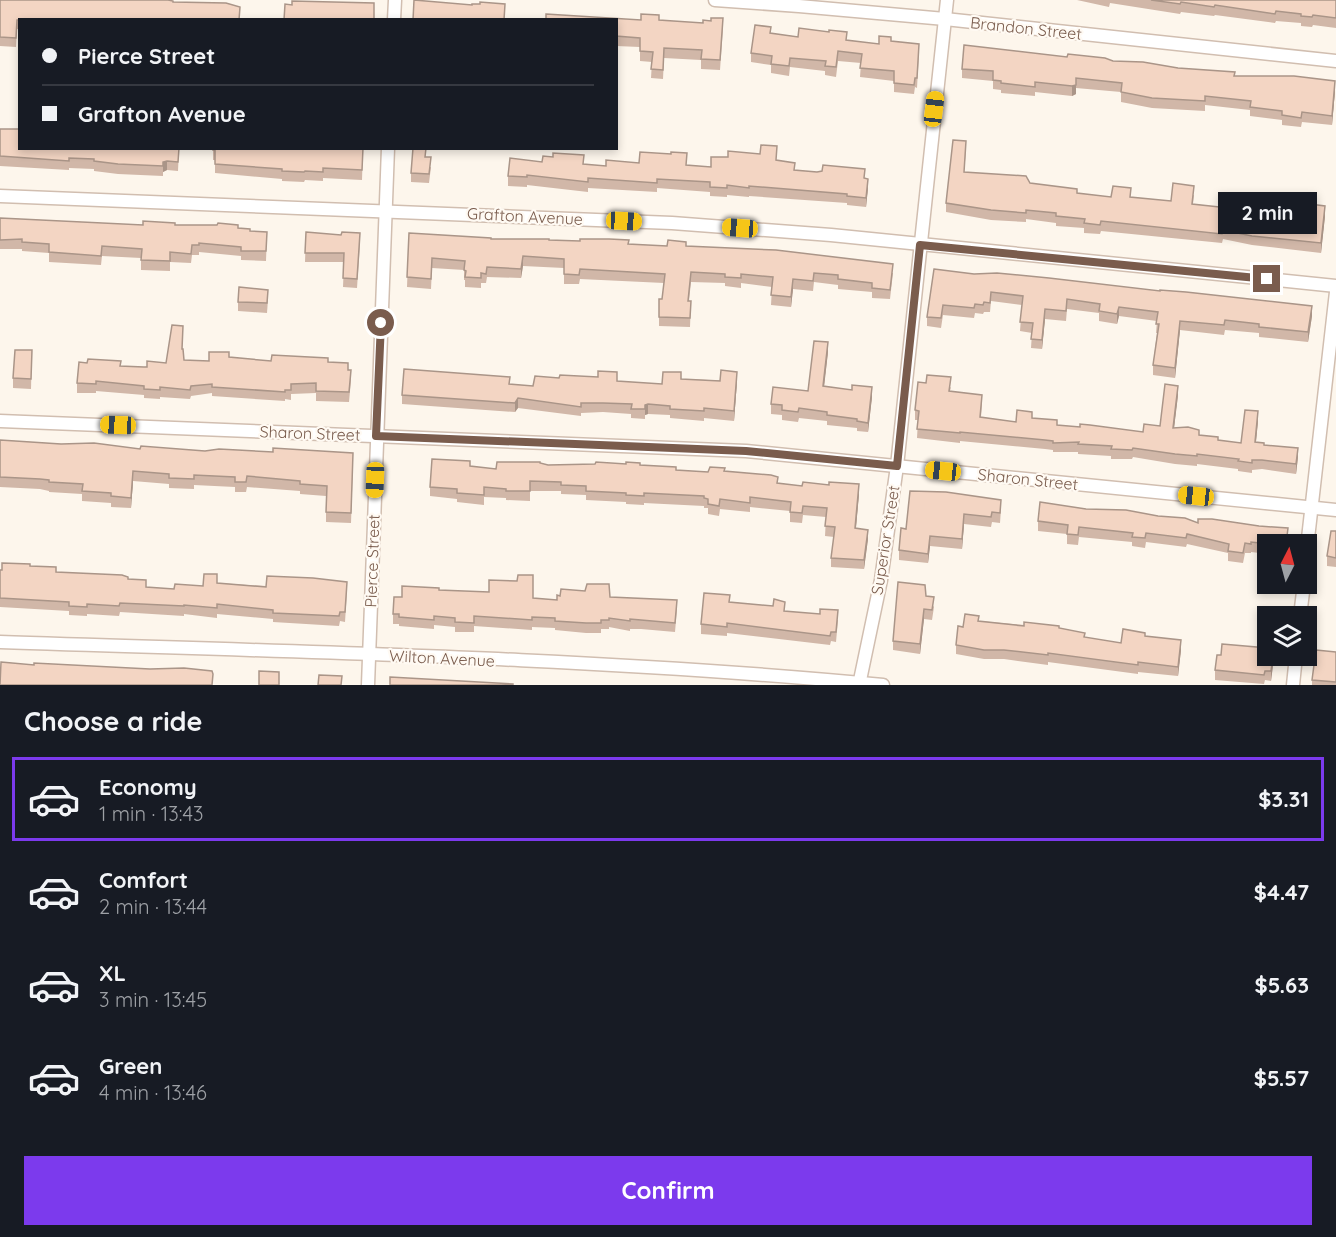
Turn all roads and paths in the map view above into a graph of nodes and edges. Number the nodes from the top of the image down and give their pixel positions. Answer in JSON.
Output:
{"nodes":[{"id":1,"x":395,"y":0,"type":"edge"},
{"id":2,"x":716,"y":0,"type":"edge"},
{"id":3,"x":947,"y":0,"type":"edge"},
{"id":4,"x":394,"y":18,"type":"edge"},
{"id":5,"x":945,"y":19,"type":"junction"},
{"id":6,"x":1336,"y":61,"type":"edge"},
{"id":7,"x":388,"y":150,"type":"edge"},
{"id":8,"x":0,"y":196,"type":"edge"},
{"id":9,"x":385,"y":210,"type":"junction"},
{"id":10,"x":920,"y":245,"type":"junction"},
{"id":11,"x":1336,"y":286,"type":"edge"},
{"id":12,"x":1336,"y":292,"type":"edge"},
{"id":13,"x":0,"y":421,"type":"edge"},
{"id":14,"x":376,"y":436,"type":"junction"},
{"id":15,"x":897,"y":466,"type":"junction"},
{"id":16,"x":1311,"y":508,"type":"junction"},
{"id":17,"x":1336,"y":510,"type":"edge"},
{"id":18,"x":1308,"y":534,"type":"edge"},
{"id":19,"x":0,"y":642,"type":"edge"},
{"id":20,"x":368,"y":654,"type":"junction"},
{"id":21,"x":1295,"y":666,"type":"edge"},
{"id":22,"x":860,"y":684,"type":"edge"},
{"id":23,"x":368,"y":685,"type":"edge"},
{"id":24,"x":883,"y":685,"type":"edge"},
{"id":25,"x":1293,"y":685,"type":"edge"}],
"edges":[{"from":1,"to":4,"type":"street"},
{"from":2,"to":5,"type":"street","name":"Brandon Street"},
{"from":3,"to":5,"type":"street","name":"Superior Street"},
{"from":5,"to":6,"type":"street","name":"Brandon Street"},
{"from":5,"to":10,"type":"street","name":"Superior Street"},
{"from":7,"to":9,"type":"street","name":"Pierce Street"},
{"from":8,"to":9,"type":"street","name":"Grafton Avenue"},
{"from":9,"to":10,"type":"street","name":"Grafton Avenue"},
{"from":9,"to":14,"type":"street","name":"Pierce Street"},
{"from":10,"to":11,"type":"street","name":"Grafton Avenue"},
{"from":10,"to":15,"type":"street","name":"Superior Street"},
{"from":12,"to":16,"type":"street"},
{"from":13,"to":14,"type":"street","name":"Sharon Street"},
{"from":14,"to":15,"type":"street","name":"Sharon Street"},
{"from":14,"to":20,"type":"street","name":"Pierce Street"},
{"from":15,"to":16,"type":"street","name":"Sharon Street"},
{"from":15,"to":22,"type":"street","name":"Superior Street"},
{"from":16,"to":17,"type":"street","name":"Sharon Street"},
{"from":16,"to":18,"type":"street"},
{"from":19,"to":20,"type":"street","name":"Wilton Avenue"},
{"from":20,"to":22,"type":"street","name":"Wilton Avenue"},
{"from":20,"to":23,"type":"street","name":"Pierce Street"},
{"from":21,"to":25,"type":"street"},
{"from":22,"to":24,"type":"street","name":"Wilton Avenue"}]}
